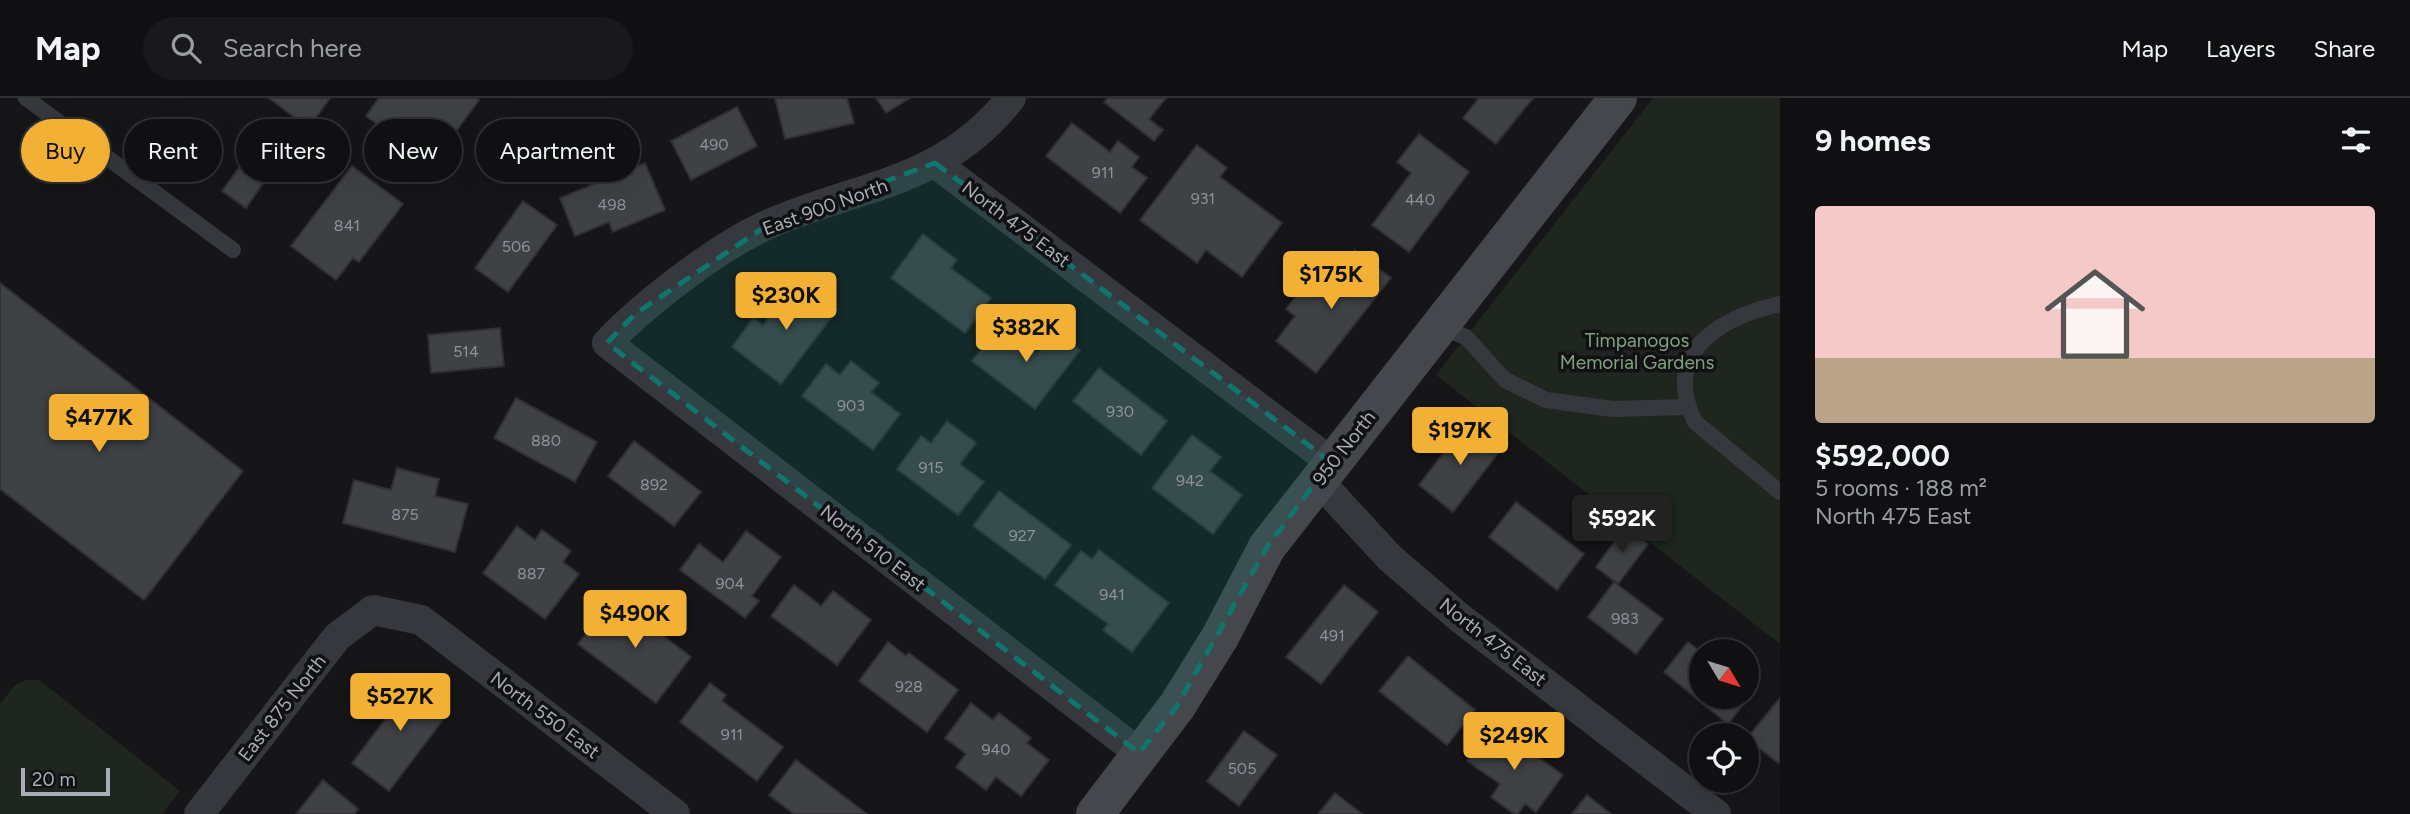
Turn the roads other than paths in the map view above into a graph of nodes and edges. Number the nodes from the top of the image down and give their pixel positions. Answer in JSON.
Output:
{"nodes":[{"id":1,"x":26,"y":98,"type":"edge"},
{"id":2,"x":1011,"y":98,"type":"edge"},
{"id":3,"x":1618,"y":98,"type":"edge"},
{"id":4,"x":935,"y":163,"type":"junction"},
{"id":5,"x":233,"y":250,"type":"dead end"},
{"id":6,"x":1780,"y":304,"type":"edge"},
{"id":7,"x":1438,"y":327,"type":"junction"},
{"id":8,"x":607,"y":343,"type":"joint"},
{"id":9,"x":1687,"y":407,"type":"junction"},
{"id":10,"x":1325,"y":471,"type":"junction"},
{"id":11,"x":1780,"y":492,"type":"edge"},
{"id":12,"x":373,"y":610,"type":"joint"},
{"id":13,"x":1139,"y":753,"type":"junction"},
{"id":14,"x":1108,"y":809,"type":"edge"},
{"id":15,"x":666,"y":811,"type":"edge"},
{"id":16,"x":199,"y":814,"type":"edge"},
{"id":17,"x":1716,"y":814,"type":"edge"}],
"edges":[{"from":1,"to":5,"type":"lane"},
{"from":2,"to":4,"type":"street","name":"East 900 North"},
{"from":3,"to":7,"type":"street","name":"950 North"},
{"from":4,"to":8,"type":"street","name":"East 900 North"},
{"from":4,"to":10,"type":"street","name":"North 475 East"},
{"from":6,"to":9,"type":"lane"},
{"from":7,"to":9,"type":"lane"},
{"from":7,"to":10,"type":"street","name":"950 North"},
{"from":8,"to":13,"type":"street","name":"North 510 East"},
{"from":9,"to":11,"type":"lane"},
{"from":10,"to":13,"type":"street","name":"950 North"},
{"from":10,"to":17,"type":"street","name":"North 475 East"},
{"from":12,"to":15,"type":"street","name":"North 550 East"},
{"from":12,"to":16,"type":"street","name":"East 875 North"},
{"from":13,"to":14,"type":"street","name":"950 North"}]}
